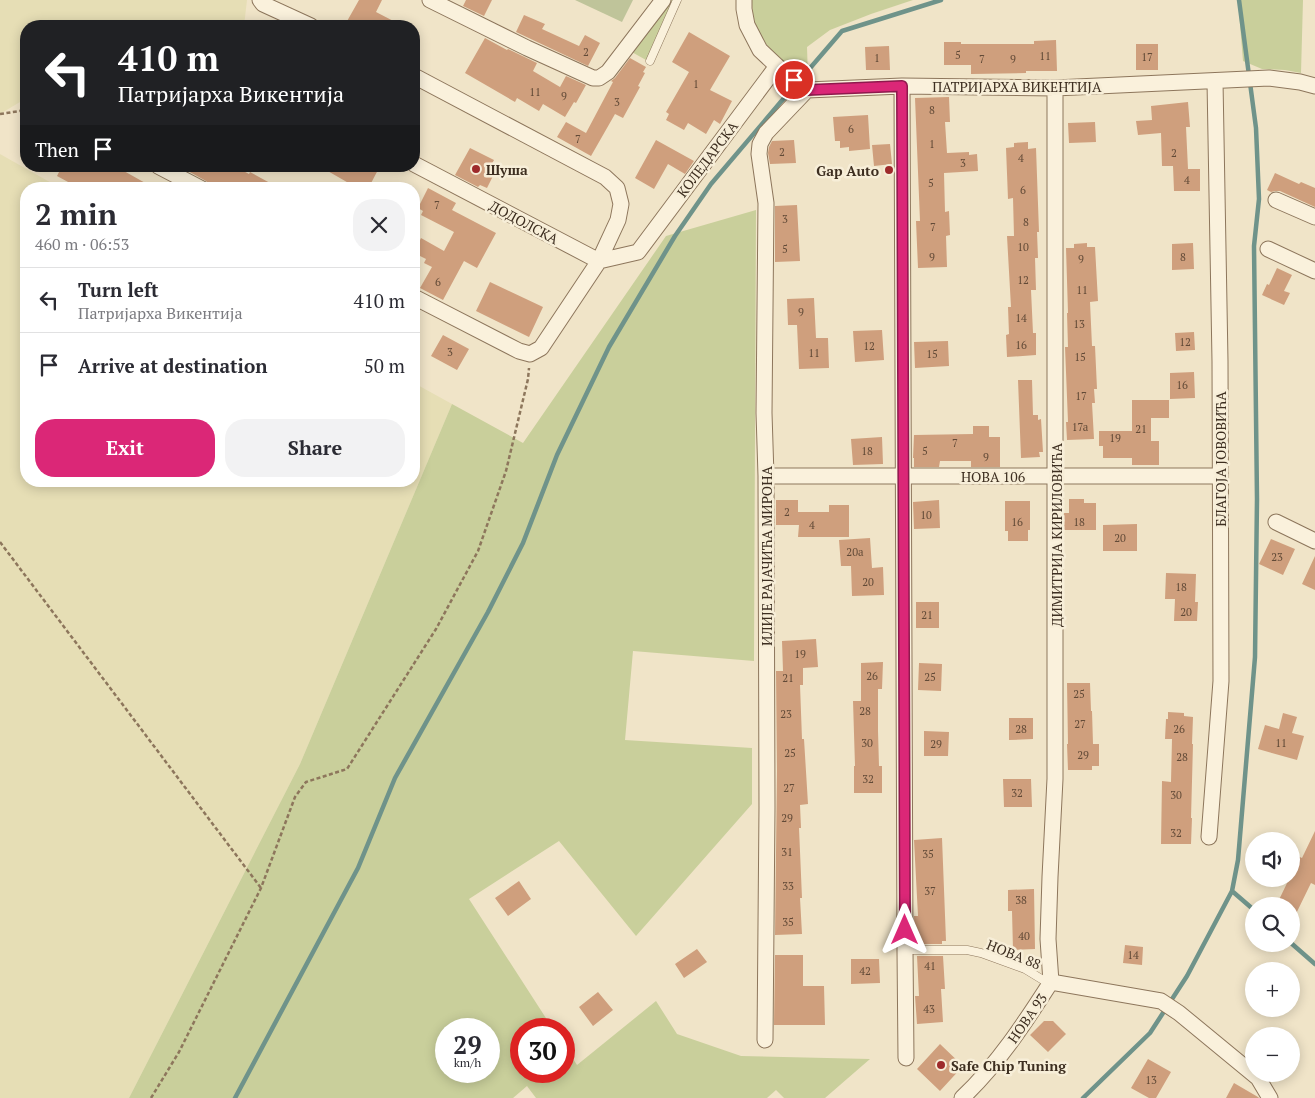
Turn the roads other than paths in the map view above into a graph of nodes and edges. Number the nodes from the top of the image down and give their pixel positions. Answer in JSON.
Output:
{"nodes":[{"id":1,"x":260,"y":0,"type":"edge"},
{"id":2,"x":430,"y":0,"type":"edge"},
{"id":3,"x":663,"y":0,"type":"edge"},
{"id":4,"x":677,"y":0,"type":"edge"},
{"id":5,"x":744,"y":0,"type":"edge"},
{"id":6,"x":298,"y":20,"type":"edge"},
{"id":7,"x":650,"y":61,"type":"dead end"},
{"id":8,"x":777,"y":66,"type":"junction"},
{"id":9,"x":420,"y":79,"type":"edge"},
{"id":10,"x":1215,"y":81,"type":"junction"},
{"id":11,"x":902,"y":86,"type":"junction"},
{"id":12,"x":1315,"y":86,"type":"edge"},
{"id":13,"x":1055,"y":88,"type":"junction"},
{"id":14,"x":807,"y":90,"type":"junction"},
{"id":15,"x":420,"y":167,"type":"edge"},
{"id":16,"x":169,"y":172,"type":"edge"},
{"id":17,"x":189,"y":182,"type":"edge"},
{"id":18,"x":1276,"y":200,"type":"dead end"},
{"id":19,"x":1315,"y":217,"type":"edge"},
{"id":20,"x":611,"y":235,"type":"junction"},
{"id":21,"x":1268,"y":249,"type":"dead end"},
{"id":22,"x":638,"y":252,"type":"junction"},
{"id":23,"x":599,"y":261,"type":"junction"},
{"id":24,"x":1315,"y":271,"type":"edge"},
{"id":25,"x":420,"y":300,"type":"edge"},
{"id":26,"x":766,"y":476,"type":"junction"},
{"id":27,"x":903,"y":476,"type":"junction"},
{"id":28,"x":1056,"y":476,"type":"junction"},
{"id":29,"x":1220,"y":476,"type":"junction"},
{"id":30,"x":1276,"y":522,"type":"dead end"},
{"id":31,"x":1315,"y":541,"type":"edge"},
{"id":32,"x":1209,"y":837,"type":"dead end"},
{"id":33,"x":905,"y":950,"type":"junction"},
{"id":34,"x":1051,"y":982,"type":"junction"},
{"id":35,"x":765,"y":1040,"type":"dead end"},
{"id":36,"x":906,"y":1058,"type":"dead end"},
{"id":37,"x":962,"y":1098,"type":"edge"},
{"id":38,"x":1270,"y":1098,"type":"edge"}],
"edges":[{"from":1,"to":6,"type":"street"},
{"from":2,"to":3,"type":"street"},
{"from":4,"to":7,"type":"lane"},
{"from":5,"to":8,"type":"street"},
{"from":8,"to":14,"type":"street"},
{"from":8,"to":22,"type":"street","name":"КОЛЕДАРСКА"},
{"from":9,"to":20,"type":"street"},
{"from":10,"to":12,"type":"street","name":"ПАТРИЈАРХА ВИКЕНТИЈА"},
{"from":10,"to":13,"type":"street","name":"ПАТРИЈАРХА ВИКЕНТИЈА"},
{"from":10,"to":29,"type":"street","name":"БЛАГОЈА ЈОВОВИЋА"},
{"from":11,"to":13,"type":"street","name":"ПАТРИЈАРХА ВИКЕНТИЈА"},
{"from":11,"to":14,"type":"street","name":"ПАТРИЈАРХА ВИКЕНТИЈА"},
{"from":11,"to":27,"type":"street"},
{"from":13,"to":28,"type":"street","name":"ДИМИТРИЈА КИРИЛОВИЋА"},
{"from":14,"to":26,"type":"street","name":"ИЛИЈЕ РАЈАЧИЋА МИРОНА"},
{"from":15,"to":23,"type":"street","name":"ДОДОЛСКА"},
{"from":16,"to":17,"type":"street"},
{"from":18,"to":19,"type":"street"},
{"from":20,"to":22,"type":"street"},
{"from":20,"to":23,"type":"street"},
{"from":21,"to":24,"type":"street"},
{"from":22,"to":23,"type":"street"},
{"from":23,"to":25,"type":"street"},
{"from":26,"to":27,"type":"street","name":"НОВА 106"},
{"from":26,"to":35,"type":"street","name":"ИЛИЈЕ РАЈАЧИЋА МИРОНА"},
{"from":27,"to":28,"type":"street","name":"НОВА 106"},
{"from":27,"to":33,"type":"street"},
{"from":28,"to":29,"type":"street","name":"НОВА 106"},
{"from":28,"to":34,"type":"street","name":"ДИМИТРИЈА КИРИЛОВИЋА"},
{"from":29,"to":32,"type":"street","name":"БЛАГОЈА ЈОВОВИЋА"},
{"from":30,"to":31,"type":"street"},
{"from":33,"to":34,"type":"lane","name":"НОВА 88"},
{"from":33,"to":36,"type":"street"},
{"from":34,"to":37,"type":"street","name":"НОВА 93"},
{"from":34,"to":38,"type":"street"}]}
